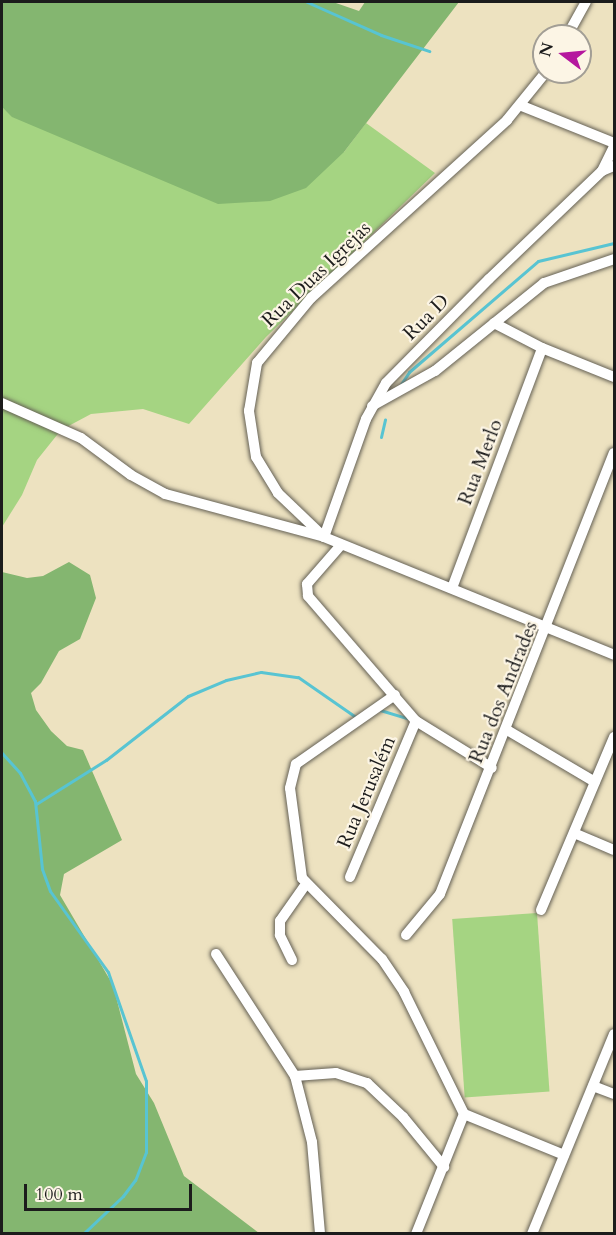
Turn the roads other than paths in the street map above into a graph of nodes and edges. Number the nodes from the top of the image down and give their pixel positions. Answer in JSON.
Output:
{"nodes":[{"id":1,"x":586,"y":2,"type":"edge"},
{"id":2,"x":574,"y":24,"type":"edge"},
{"id":3,"x":538,"y":84,"type":"edge"},
{"id":4,"x":522,"y":106,"type":"junction"},
{"id":5,"x":615,"y":144,"type":"edge"},
{"id":6,"x":615,"y":166,"type":"edge"},
{"id":7,"x":602,"y":171,"type":"junction"},
{"id":8,"x":615,"y":259,"type":"edge"},
{"id":9,"x":494,"y":323,"type":"junction"},
{"id":10,"x":542,"y":348,"type":"junction"},
{"id":11,"x":615,"y":377,"type":"edge"},
{"id":12,"x":2,"y":403,"type":"edge"},
{"id":13,"x":372,"y":406,"type":"junction"},
{"id":14,"x":615,"y":453,"type":"edge"},
{"id":15,"x":324,"y":537,"type":"junction"},
{"id":16,"x":341,"y":545,"type":"junction"},
{"id":17,"x":452,"y":588,"type":"junction"},
{"id":18,"x":548,"y":628,"type":"junction"},
{"id":19,"x":615,"y":656,"type":"edge"},
{"id":20,"x":395,"y":694,"type":"junction"},
{"id":21,"x":416,"y":721,"type":"junction"},
{"id":22,"x":507,"y":730,"type":"junction"},
{"id":23,"x":615,"y":737,"type":"edge"},
{"id":24,"x":492,"y":768,"type":"junction"},
{"id":25,"x":595,"y":782,"type":"junction"},
{"id":26,"x":574,"y":833,"type":"junction"},
{"id":27,"x":615,"y":850,"type":"edge"},
{"id":28,"x":350,"y":877,"type":"dead end"},
{"id":29,"x":306,"y":884,"type":"junction"},
{"id":30,"x":541,"y":910,"type":"dead end"},
{"id":31,"x":406,"y":935,"type":"dead end"},
{"id":32,"x":216,"y":954,"type":"dead end"},
{"id":33,"x":291,"y":960,"type":"dead end"},
{"id":34,"x":615,"y":1034,"type":"edge"},
{"id":35,"x":295,"y":1076,"type":"junction"},
{"id":36,"x":593,"y":1086,"type":"junction"},
{"id":37,"x":615,"y":1094,"type":"edge"},
{"id":38,"x":464,"y":1114,"type":"junction"},
{"id":39,"x":564,"y":1155,"type":"junction"},
{"id":40,"x":444,"y":1167,"type":"junction"},
{"id":41,"x":320,"y":1233,"type":"edge"},
{"id":42,"x":416,"y":1233,"type":"edge"},
{"id":43,"x":532,"y":1233,"type":"edge"}],
"edges":[{"from":1,"to":2,"type":"street"},
{"from":3,"to":4,"type":"street","name":"Rua Duas Igrejas"},
{"from":4,"to":5,"type":"street"},
{"from":4,"to":15,"type":"street","name":"Rua Duas Igrejas"},
{"from":5,"to":7,"type":"street"},
{"from":6,"to":7,"type":"street","name":"Rua D"},
{"from":7,"to":13,"type":"street","name":"Rua D"},
{"from":8,"to":9,"type":"street"},
{"from":9,"to":10,"type":"street"},
{"from":9,"to":13,"type":"street"},
{"from":10,"to":11,"type":"street"},
{"from":10,"to":17,"type":"street","name":"Rua Merlo"},
{"from":12,"to":15,"type":"street"},
{"from":13,"to":15,"type":"street","name":"Rua D"},
{"from":14,"to":18,"type":"street","name":"Rua dos Andrades"},
{"from":15,"to":16,"type":"street"},
{"from":16,"to":17,"type":"street"},
{"from":16,"to":20,"type":"street"},
{"from":17,"to":18,"type":"street"},
{"from":18,"to":19,"type":"street"},
{"from":18,"to":22,"type":"street","name":"Rua dos Andrades"},
{"from":20,"to":21,"type":"street"},
{"from":20,"to":29,"type":"street"},
{"from":21,"to":24,"type":"street"},
{"from":21,"to":28,"type":"street","name":"Rua Jerusalém"},
{"from":22,"to":24,"type":"street","name":"Rua dos Andrades"},
{"from":22,"to":25,"type":"street"},
{"from":23,"to":25,"type":"street"},
{"from":24,"to":31,"type":"street","name":"Rua dos Andrades"},
{"from":25,"to":26,"type":"street"},
{"from":26,"to":27,"type":"street"},
{"from":26,"to":30,"type":"street"},
{"from":29,"to":33,"type":"street"},
{"from":29,"to":38,"type":"street"},
{"from":32,"to":35,"type":"street"},
{"from":34,"to":36,"type":"street"},
{"from":35,"to":40,"type":"street"},
{"from":35,"to":41,"type":"street"},
{"from":36,"to":37,"type":"street"},
{"from":36,"to":39,"type":"street"},
{"from":38,"to":39,"type":"street"},
{"from":38,"to":40,"type":"street"},
{"from":39,"to":43,"type":"street"},
{"from":40,"to":42,"type":"street"}]}
